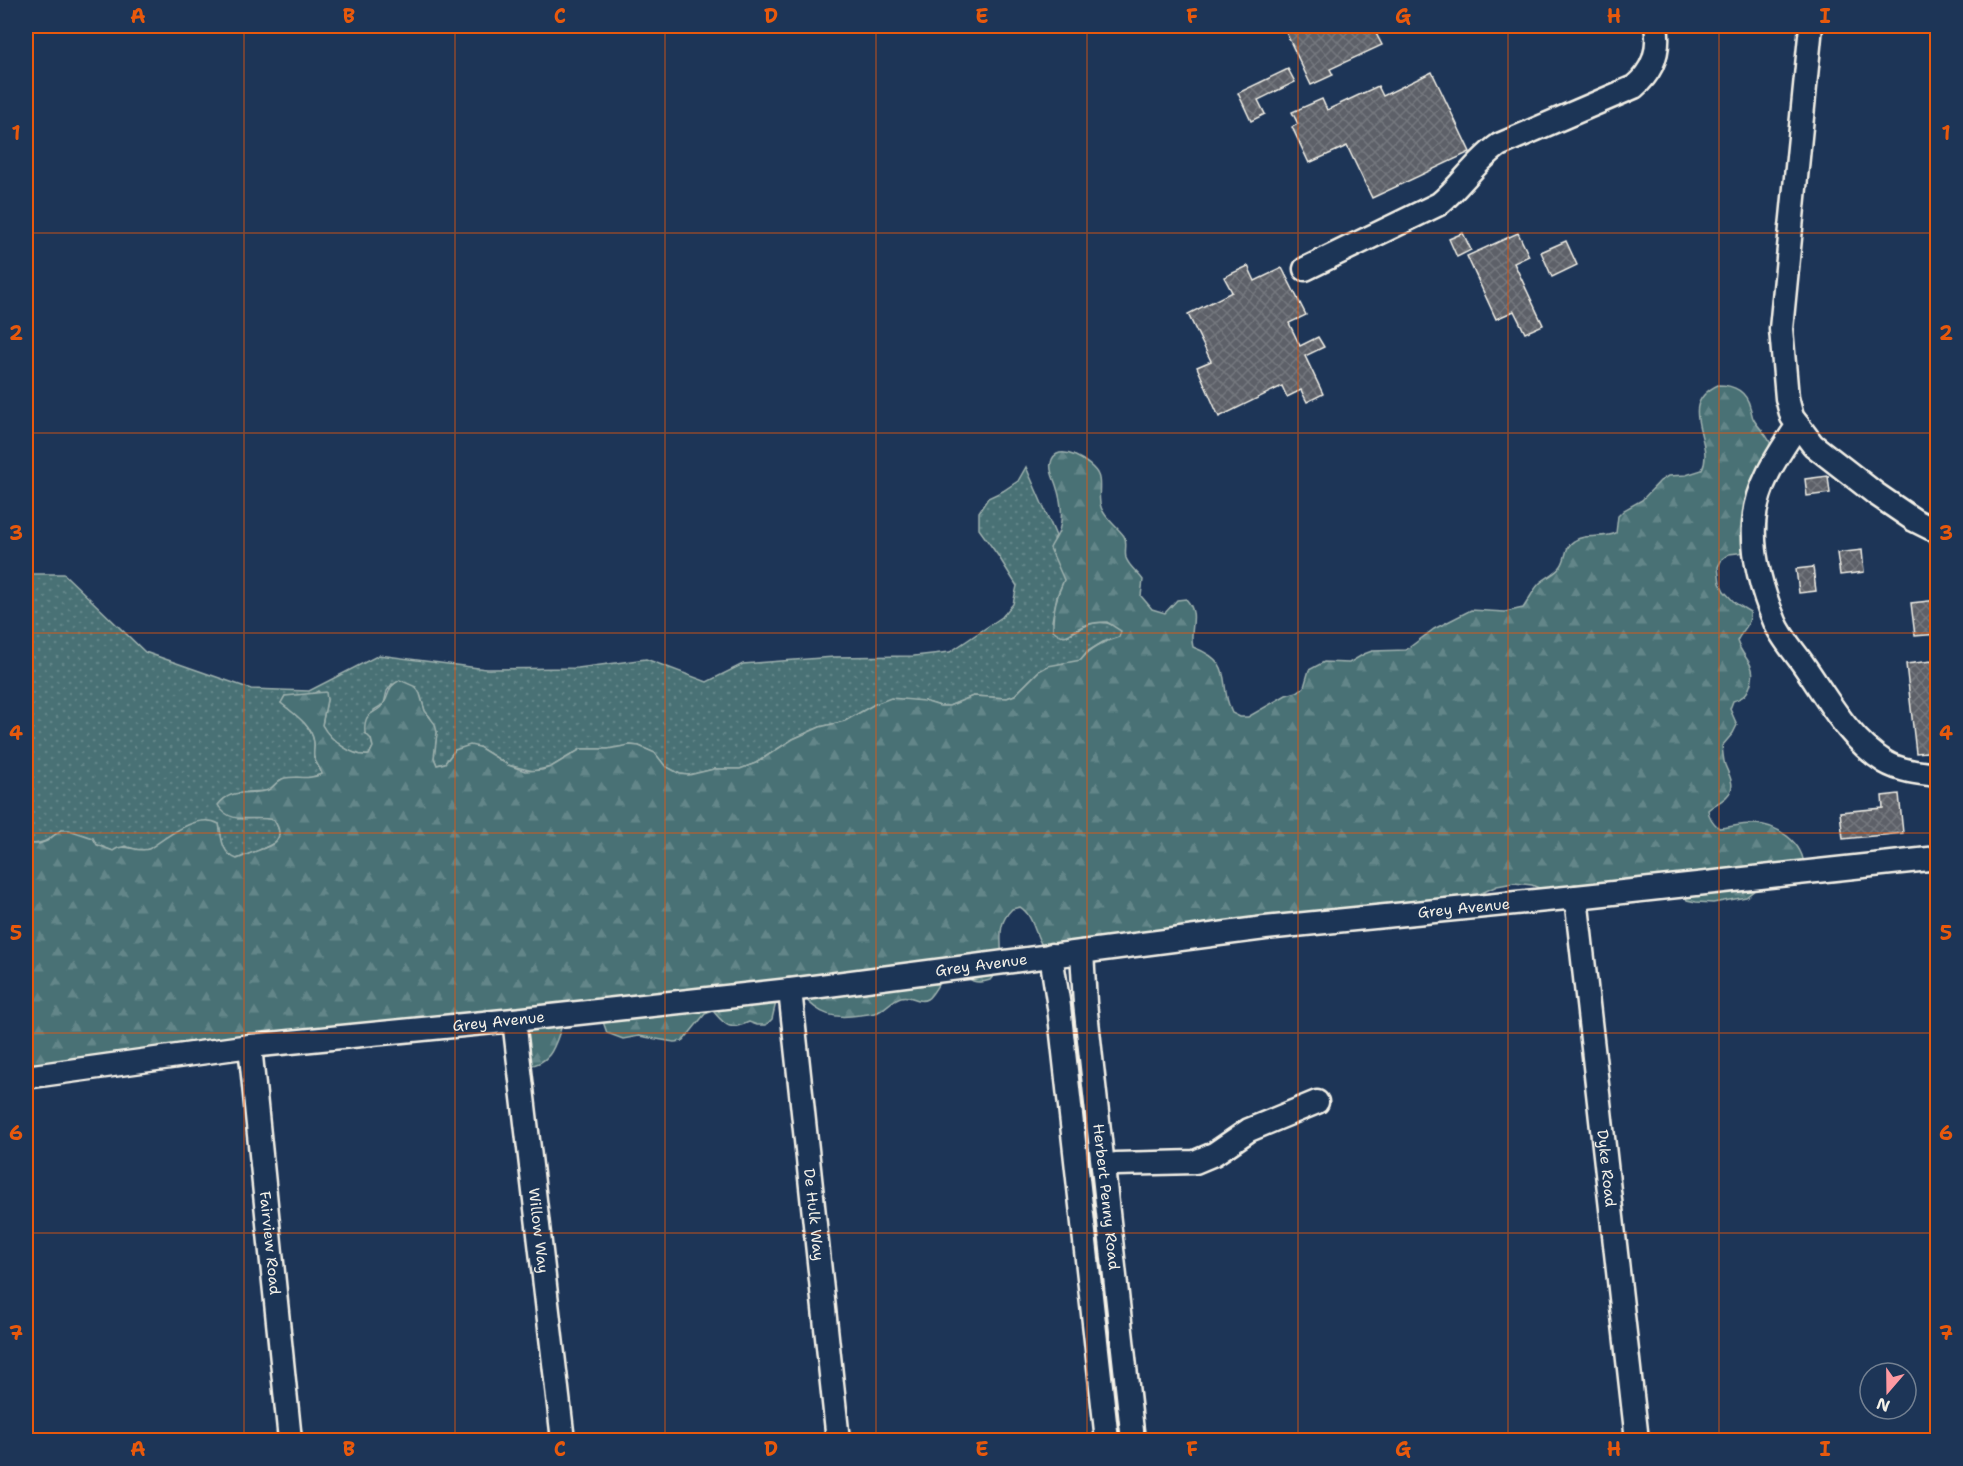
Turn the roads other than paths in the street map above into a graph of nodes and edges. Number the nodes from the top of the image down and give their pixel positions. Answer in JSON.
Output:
{"nodes":[{"id":1,"x":1656,"y":26,"type":"edge"},
{"id":2,"x":1811,"y":26,"type":"edge"},
{"id":3,"x":1305,"y":269,"type":"dead end"},
{"id":4,"x":1798,"y":425,"type":"junction"},
{"id":5,"x":1938,"y":532,"type":"edge"},
{"id":6,"x":1938,"y":775,"type":"edge"},
{"id":7,"x":1938,"y":858,"type":"edge"},
{"id":8,"x":1576,"y":897,"type":"junction"},
{"id":9,"x":1082,"y":952,"type":"junction"},
{"id":10,"x":1051,"y":955,"type":"junction"},
{"id":11,"x":790,"y":990,"type":"junction"},
{"id":12,"x":514,"y":1020,"type":"junction"},
{"id":13,"x":250,"y":1046,"type":"junction"},
{"id":14,"x":26,"y":1077,"type":"edge"},
{"id":15,"x":1317,"y":1102,"type":"dead end"},
{"id":16,"x":1103,"y":1166,"type":"junction"},
{"id":17,"x":290,"y":1440,"type":"edge"},
{"id":18,"x":563,"y":1440,"type":"edge"},
{"id":19,"x":838,"y":1440,"type":"edge"},
{"id":20,"x":1107,"y":1440,"type":"edge"},
{"id":21,"x":1133,"y":1440,"type":"edge"},
{"id":22,"x":1637,"y":1440,"type":"edge"}],
"edges":[{"from":1,"to":3,"type":"street"},
{"from":2,"to":4,"type":"street"},
{"from":4,"to":5,"type":"street"},
{"from":4,"to":6,"type":"street"},
{"from":7,"to":8,"type":"street","name":"Grey Avenue"},
{"from":8,"to":9,"type":"street","name":"Grey Avenue"},
{"from":8,"to":22,"type":"street","name":"Dyke Road"},
{"from":9,"to":10,"type":"street","name":"Grey Avenue"},
{"from":9,"to":16,"type":"street","name":"Herbert Penny Road"},
{"from":10,"to":11,"type":"street","name":"Grey Avenue"},
{"from":10,"to":20,"type":"street","name":"Herbert Penny Road"},
{"from":11,"to":12,"type":"street","name":"Grey Avenue"},
{"from":11,"to":19,"type":"street","name":"De Hulk Way"},
{"from":12,"to":13,"type":"street","name":"Grey Avenue"},
{"from":12,"to":18,"type":"street","name":"Willow Way"},
{"from":13,"to":14,"type":"street","name":"Grey Avenue"},
{"from":13,"to":17,"type":"street","name":"Fairview Road"},
{"from":15,"to":16,"type":"street"},
{"from":16,"to":21,"type":"street","name":"Herbert Penny Road"}]}
